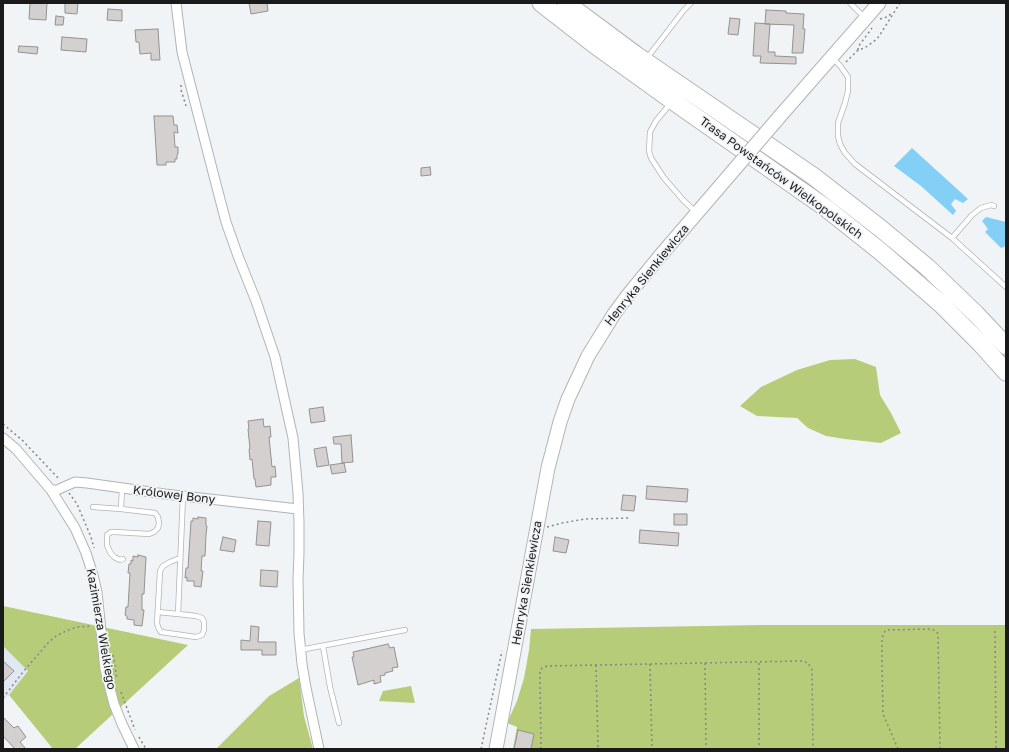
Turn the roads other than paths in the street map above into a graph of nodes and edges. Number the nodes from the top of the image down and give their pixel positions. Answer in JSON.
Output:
{"nodes":[{"id":1,"x":176,"y":3,"type":"edge"},
{"id":2,"x":541,"y":3,"type":"edge"},
{"id":3,"x":566,"y":3,"type":"edge"},
{"id":4,"x":691,"y":3,"type":"edge"},
{"id":5,"x":850,"y":3,"type":"edge"},
{"id":6,"x":878,"y":3,"type":"edge"},
{"id":7,"x":870,"y":22,"type":"junction"},
{"id":8,"x":832,"y":57,"type":"junction"},
{"id":9,"x":644,"y":61,"type":"junction"},
{"id":10,"x":673,"y":101,"type":"junction"},
{"id":11,"x":994,"y":206,"type":"dead end"},
{"id":12,"x":697,"y":213,"type":"junction"},
{"id":13,"x":952,"y":238,"type":"junction"},
{"id":14,"x":1006,"y":287,"type":"edge"},
{"id":15,"x":1006,"y":346,"type":"edge"},
{"id":16,"x":1006,"y":372,"type":"edge"},
{"id":17,"x":3,"y":438,"type":"edge"},
{"id":18,"x":122,"y":488,"type":"junction"},
{"id":19,"x":51,"y":490,"type":"junction"},
{"id":20,"x":183,"y":496,"type":"junction"},
{"id":21,"x":93,"y":507,"type":"dead end"},
{"id":22,"x":298,"y":508,"type":"junction"},
{"id":23,"x":121,"y":509,"type":"junction"},
{"id":24,"x":180,"y":558,"type":"junction"},
{"id":25,"x":123,"y":559,"type":"dead end"},
{"id":26,"x":158,"y":612,"type":"junction"},
{"id":27,"x":178,"y":614,"type":"junction"},
{"id":28,"x":405,"y":630,"type":"dead end"},
{"id":29,"x":323,"y":646,"type":"junction"},
{"id":30,"x":300,"y":650,"type":"junction"},
{"id":31,"x":339,"y":723,"type":"dead end"},
{"id":32,"x":134,"y":749,"type":"edge"},
{"id":33,"x":319,"y":749,"type":"edge"},
{"id":34,"x":496,"y":749,"type":"edge"}],
"edges":[{"from":1,"to":22,"type":"street"},
{"from":2,"to":10,"type":"highway","name":"Trasa Powstańców Wielkopolskich"},
{"from":3,"to":9,"type":"highway","name":"Trasa Powstańców Wielkopolskich"},
{"from":4,"to":9,"type":"lane"},
{"from":5,"to":7,"type":"lane"},
{"from":6,"to":7,"type":"street","name":"Henryka Sienkiewicza"},
{"from":7,"to":8,"type":"street","name":"Henryka Sienkiewicza"},
{"from":8,"to":12,"type":"street","name":"Henryka Sienkiewicza","bridge":true},
{"from":8,"to":13,"type":"lane"},
{"from":9,"to":15,"type":"highway","name":"Trasa Powstańców Wielkopolskich"},
{"from":10,"to":12,"type":"lane"},
{"from":10,"to":16,"type":"highway","name":"Trasa Powstańców Wielkopolskich"},
{"from":11,"to":13,"type":"lane"},
{"from":12,"to":34,"type":"street","name":"Henryka Sienkiewicza"},
{"from":13,"to":14,"type":"lane"},
{"from":17,"to":19,"type":"street","name":"Kazimierza Wielkiego"},
{"from":18,"to":19,"type":"street","name":"Królowej Bony"},
{"from":18,"to":20,"type":"street","name":"Królowej Bony"},
{"from":18,"to":23,"type":"lane"},
{"from":19,"to":32,"type":"street","name":"Kazimierza Wielkiego"},
{"from":20,"to":22,"type":"street","name":"Królowej Bony"},
{"from":20,"to":24,"type":"lane"},
{"from":21,"to":23,"type":"lane"},
{"from":22,"to":30,"type":"street"},
{"from":23,"to":25,"type":"lane"},
{"from":24,"to":26,"type":"lane"},
{"from":24,"to":27,"type":"lane"},
{"from":26,"to":27,"type":"lane"},
{"from":26,"to":27,"type":"lane"},
{"from":28,"to":29,"type":"lane"},
{"from":29,"to":30,"type":"lane"},
{"from":29,"to":31,"type":"lane"},
{"from":30,"to":33,"type":"street"}]}
